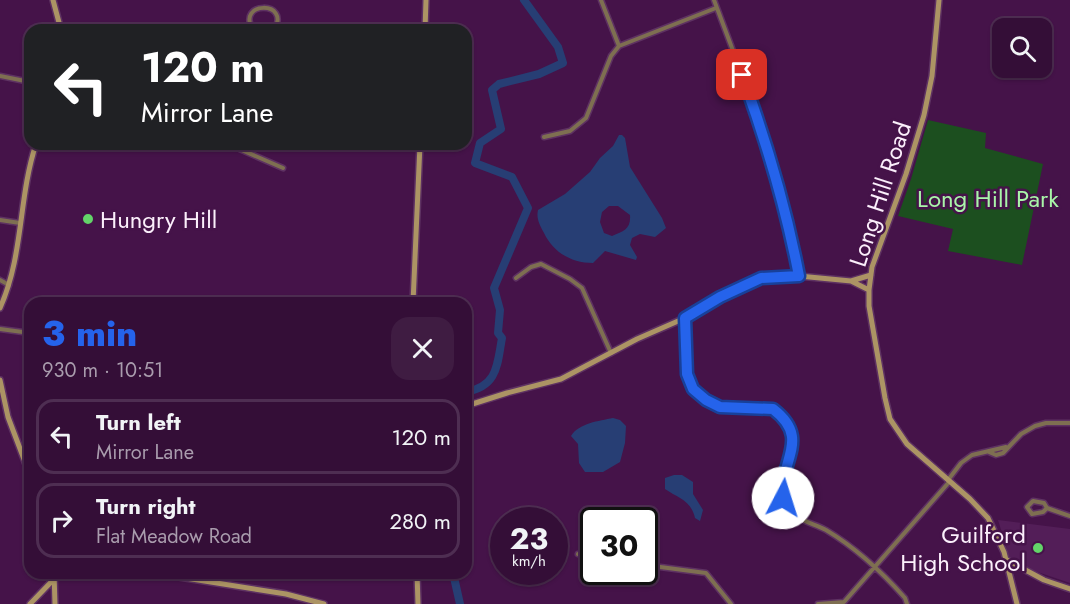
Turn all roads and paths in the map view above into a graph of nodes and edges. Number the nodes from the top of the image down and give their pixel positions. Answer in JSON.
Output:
{"nodes":[{"id":1,"x":53,"y":0,"type":"edge"},
{"id":2,"x":264,"y":0,"type":"edge"},
{"id":3,"x":426,"y":0,"type":"edge"},
{"id":4,"x":601,"y":0,"type":"edge"},
{"id":5,"x":714,"y":0,"type":"edge"},
{"id":6,"x":939,"y":0,"type":"edge"},
{"id":7,"x":264,"y":7,"type":"junction"},
{"id":8,"x":716,"y":8,"type":"junction"},
{"id":9,"x":59,"y":24,"type":"edge"},
{"id":10,"x":250,"y":24,"type":"edge"},
{"id":11,"x":277,"y":24,"type":"edge"},
{"id":12,"x":425,"y":24,"type":"edge"},
{"id":13,"x":619,"y":46,"type":"junction"},
{"id":14,"x":0,"y":76,"type":"edge"},
{"id":15,"x":24,"y":81,"type":"edge"},
{"id":16,"x":544,"y":137,"type":"dead end"},
{"id":17,"x":34,"y":150,"type":"edge"},
{"id":18,"x":242,"y":150,"type":"edge"},
{"id":19,"x":420,"y":150,"type":"edge"},
{"id":20,"x":283,"y":168,"type":"dead end"},
{"id":21,"x":0,"y":220,"type":"edge"},
{"id":22,"x":20,"y":223,"type":"junction"},
{"id":23,"x":871,"y":275,"type":"junction"},
{"id":24,"x":799,"y":276,"type":"junction"},
{"id":25,"x":516,"y":278,"type":"dead end"},
{"id":26,"x":0,"y":280,"type":"edge"},
{"id":27,"x":851,"y":281,"type":"junction"},
{"id":28,"x":10,"y":285,"type":"junction"},
{"id":29,"x":868,"y":290,"type":"junction"},
{"id":30,"x":413,"y":297,"type":"edge"},
{"id":31,"x":0,"y":308,"type":"edge"},
{"id":32,"x":685,"y":318,"type":"junction"},
{"id":33,"x":0,"y":329,"type":"edge"},
{"id":34,"x":24,"y":332,"type":"edge"},
{"id":35,"x":612,"y":353,"type":"junction"},
{"id":36,"x":0,"y":380,"type":"edge"},
{"id":37,"x":472,"y":404,"type":"edge"},
{"id":38,"x":1070,"y":423,"type":"edge"},
{"id":39,"x":24,"y":459,"type":"edge"},
{"id":40,"x":949,"y":480,"type":"junction"},
{"id":41,"x":1047,"y":508,"type":"junction"},
{"id":42,"x":1070,"y":516,"type":"edge"},
{"id":43,"x":1007,"y":560,"type":"junction"},
{"id":44,"x":876,"y":566,"type":"junction"},
{"id":45,"x":658,"y":567,"type":"edge"},
{"id":46,"x":51,"y":579,"type":"edge"},
{"id":47,"x":54,"y":579,"type":"edge"},
{"id":48,"x":192,"y":579,"type":"edge"},
{"id":49,"x":417,"y":579,"type":"edge"},
{"id":50,"x":1070,"y":589,"type":"edge"},
{"id":51,"x":30,"y":604,"type":"edge"},
{"id":52,"x":55,"y":604,"type":"edge"},
{"id":53,"x":324,"y":604,"type":"edge"},
{"id":54,"x":418,"y":604,"type":"edge"},
{"id":55,"x":731,"y":604,"type":"edge"},
{"id":56,"x":818,"y":604,"type":"edge"},
{"id":57,"x":908,"y":604,"type":"edge"},
{"id":58,"x":1017,"y":604,"type":"edge"}],
"edges":[{"from":1,"to":9,"type":"street"},
{"from":2,"to":7,"type":"street"},
{"from":3,"to":12,"type":"street"},
{"from":4,"to":13,"type":"street"},
{"from":5,"to":8,"type":"street"},
{"from":6,"to":23,"type":"street","name":"Long Hill Road"},
{"from":7,"to":10,"type":"street"},
{"from":7,"to":11,"type":"street"},
{"from":8,"to":13,"type":"street"},
{"from":8,"to":24,"type":"street"},
{"from":13,"to":16,"type":"street"},
{"from":14,"to":15,"type":"street"},
{"from":17,"to":22,"type":"street"},
{"from":18,"to":20,"type":"street"},
{"from":19,"to":30,"type":"street"},
{"from":21,"to":22,"type":"street"},
{"from":22,"to":28,"type":"street"},
{"from":23,"to":27,"type":"street"},
{"from":23,"to":29,"type":"street","name":"Long Hill Road"},
{"from":24,"to":27,"type":"street"},
{"from":24,"to":32,"type":"street"},
{"from":25,"to":35,"type":"street"},
{"from":26,"to":28,"type":"street"},
{"from":27,"to":29,"type":"street"},
{"from":28,"to":31,"type":"street"},
{"from":29,"to":40,"type":"street","name":"Long Hill Road"},
{"from":32,"to":35,"type":"street"},
{"from":32,"to":44,"type":"street"},
{"from":33,"to":34,"type":"street"},
{"from":35,"to":37,"type":"street"},
{"from":36,"to":39,"type":"street"},
{"from":38,"to":40,"type":"street"},
{"from":40,"to":43,"type":"street","name":"Long Hill Road"},
{"from":40,"to":44,"type":"street"},
{"from":41,"to":41,"type":"street"},
{"from":41,"to":42,"type":"street"},
{"from":43,"to":50,"type":"street"},
{"from":43,"to":58,"type":"street","name":"Long Hill Road"},
{"from":44,"to":56,"type":"street"},
{"from":44,"to":57,"type":"street"},
{"from":45,"to":55,"type":"street"},
{"from":46,"to":51,"type":"street"},
{"from":47,"to":52,"type":"street"},
{"from":48,"to":53,"type":"street"},
{"from":49,"to":54,"type":"street"}]}
